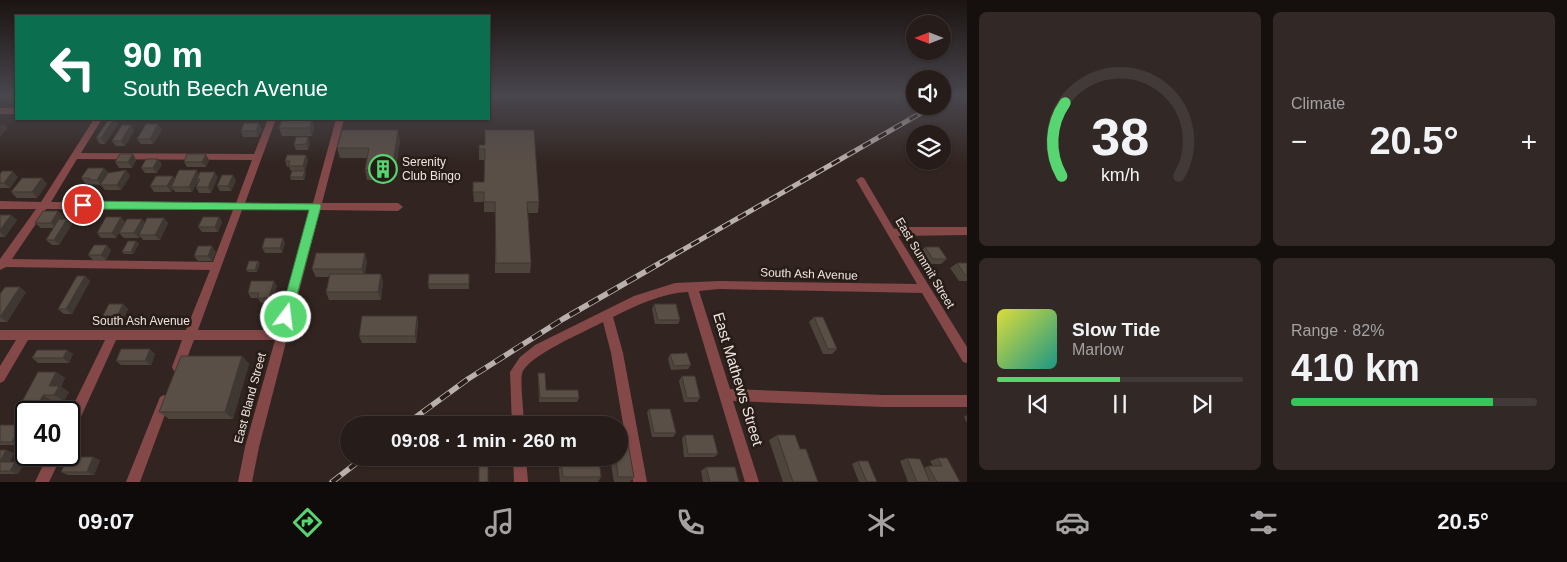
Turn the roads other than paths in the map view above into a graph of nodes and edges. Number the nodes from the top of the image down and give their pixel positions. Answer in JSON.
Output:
{"nodes":[{"id":1,"x":97,"y":120,"type":"edge"},
{"id":2,"x":272,"y":120,"type":"edge"},
{"id":3,"x":340,"y":120,"type":"edge"},
{"id":4,"x":75,"y":156,"type":"junction"},
{"id":5,"x":258,"y":157,"type":"junction"},
{"id":6,"x":861,"y":180,"type":"dead end"},
{"id":7,"x":0,"y":205,"type":"edge"},
{"id":8,"x":44,"y":205,"type":"junction"},
{"id":9,"x":240,"y":206,"type":"junction"},
{"id":10,"x":316,"y":206,"type":"junction"},
{"id":11,"x":398,"y":207,"type":"dead end"},
{"id":12,"x":967,"y":232,"type":"edge"},
{"id":13,"x":892,"y":234,"type":"junction"},
{"id":14,"x":1,"y":264,"type":"edge"},
{"id":15,"x":216,"y":266,"type":"junction"},
{"id":16,"x":692,"y":286,"type":"junction"},
{"id":17,"x":925,"y":289,"type":"junction"},
{"id":18,"x":607,"y":314,"type":"junction"},
{"id":19,"x":0,"y":335,"type":"edge"},
{"id":20,"x":25,"y":335,"type":"junction"},
{"id":21,"x":113,"y":335,"type":"junction"},
{"id":22,"x":190,"y":335,"type":"junction"},
{"id":23,"x":281,"y":335,"type":"junction"},
{"id":24,"x":966,"y":354,"type":"edge"},
{"id":25,"x":0,"y":377,"type":"edge"},
{"id":26,"x":725,"y":395,"type":"junction"},
{"id":27,"x":967,"y":401,"type":"edge"},
{"id":28,"x":80,"y":404,"type":"edge"},
{"id":29,"x":518,"y":416,"type":"edge"},
{"id":30,"x":50,"y":466,"type":"edge"},
{"id":31,"x":520,"y":466,"type":"edge"},
{"id":32,"x":42,"y":482,"type":"edge"},
{"id":33,"x":134,"y":482,"type":"edge"},
{"id":34,"x":245,"y":482,"type":"edge"},
{"id":35,"x":521,"y":482,"type":"edge"},
{"id":36,"x":640,"y":482,"type":"edge"},
{"id":37,"x":752,"y":482,"type":"edge"}],
"edges":[{"from":1,"to":4,"type":"street"},
{"from":2,"to":5,"type":"street"},
{"from":3,"to":10,"type":"street","name":"East Bland Street"},
{"from":4,"to":5,"type":"street"},
{"from":4,"to":8,"type":"street"},
{"from":5,"to":9,"type":"street"},
{"from":6,"to":13,"type":"street","name":"East Summit Street"},
{"from":7,"to":8,"type":"street"},
{"from":8,"to":9,"type":"street"},
{"from":8,"to":14,"type":"street"},
{"from":9,"to":10,"type":"street"},
{"from":9,"to":15,"type":"street"},
{"from":10,"to":11,"type":"street"},
{"from":10,"to":23,"type":"street","name":"East Bland Street"},
{"from":12,"to":13,"type":"street"},
{"from":13,"to":17,"type":"street","name":"East Summit Street"},
{"from":14,"to":15,"type":"street"},
{"from":15,"to":22,"type":"street"},
{"from":16,"to":17,"type":"street","name":"South Ash Avenue"},
{"from":16,"to":18,"type":"street","name":"South Ash Avenue"},
{"from":16,"to":26,"type":"street","name":"East Mathews Street"},
{"from":17,"to":24,"type":"street","name":"East Summit Street"},
{"from":18,"to":29,"type":"street","name":"South Ash Avenue"},
{"from":18,"to":36,"type":"street"},
{"from":19,"to":20,"type":"street","name":"South Ash Avenue"},
{"from":20,"to":21,"type":"street","name":"South Ash Avenue"},
{"from":20,"to":25,"type":"street"},
{"from":21,"to":22,"type":"street","name":"South Ash Avenue"},
{"from":21,"to":28,"type":"street"},
{"from":22,"to":23,"type":"street","name":"South Ash Avenue"},
{"from":22,"to":33,"type":"street"},
{"from":23,"to":34,"type":"street","name":"East Bland Street"},
{"from":26,"to":27,"type":"street"},
{"from":26,"to":37,"type":"street","name":"East Mathews Street"},
{"from":30,"to":32,"type":"street"},
{"from":31,"to":35,"type":"street"}]}
